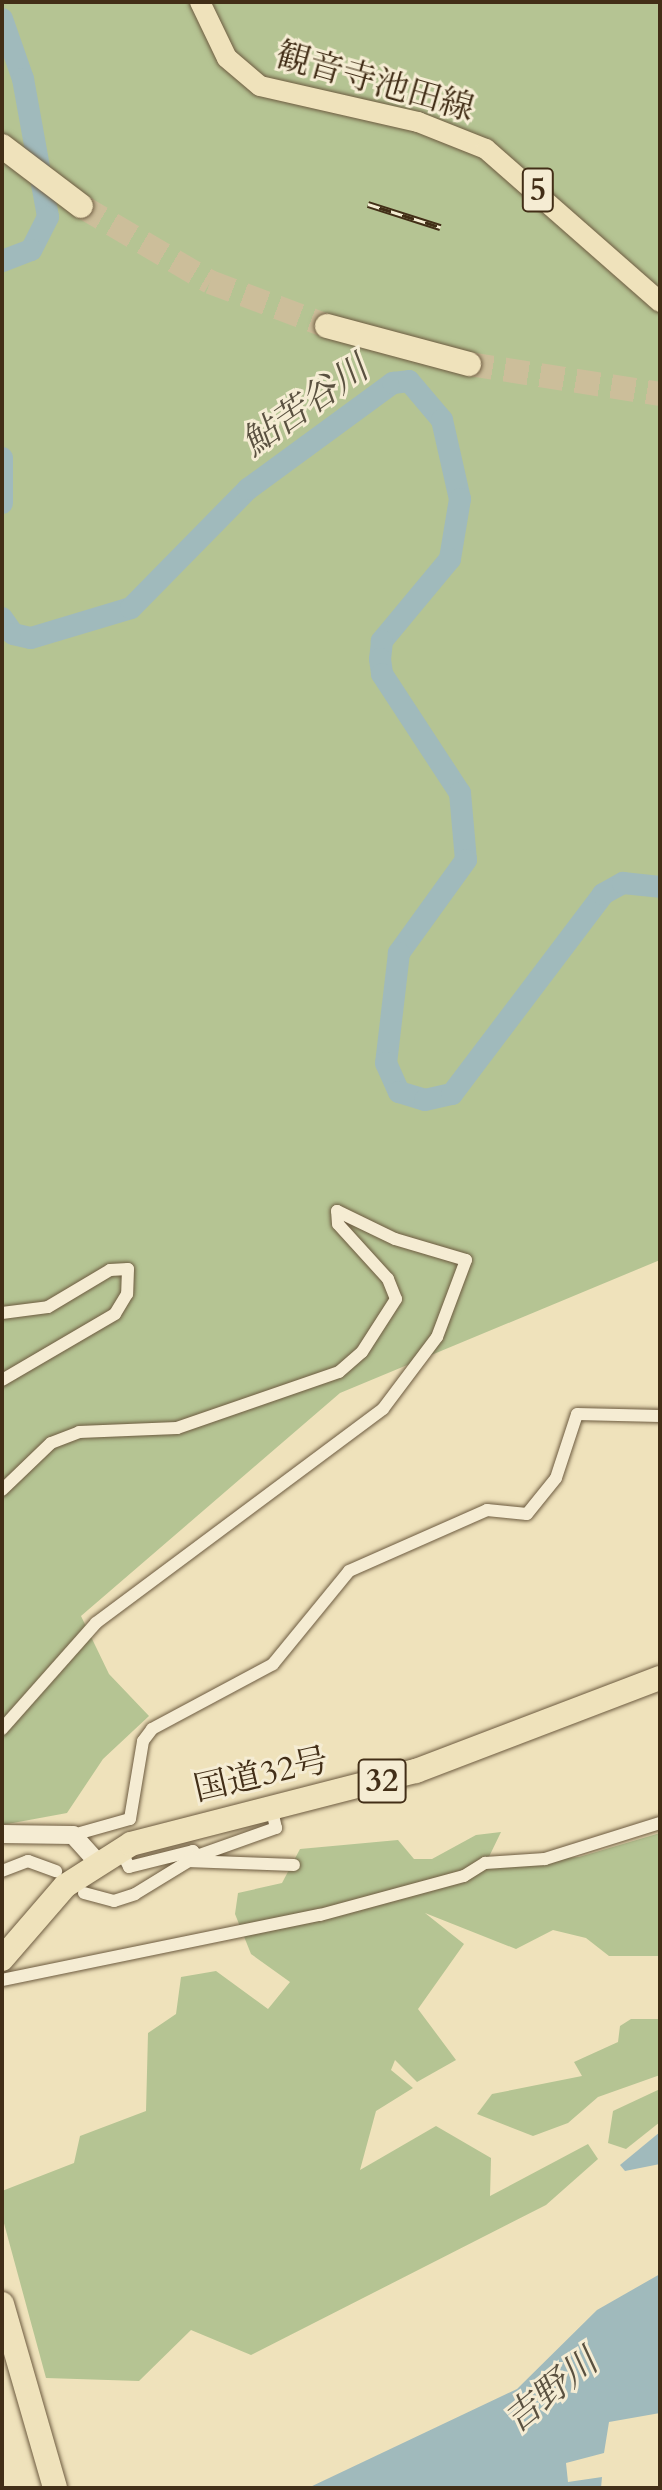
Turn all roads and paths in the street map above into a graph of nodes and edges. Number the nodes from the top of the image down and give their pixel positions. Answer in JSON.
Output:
{"nodes":[{"id":1,"x":200,"y":2,"type":"edge"},
{"id":2,"x":8,"y":152,"type":"edge"},
{"id":3,"x":76,"y":203,"type":"tunnel mouth"},
{"id":4,"x":660,"y":302,"type":"edge"},
{"id":5,"x":337,"y":330,"type":"tunnel mouth"},
{"id":6,"x":463,"y":363,"type":"tunnel mouth"},
{"id":7,"x":2,"y":1313,"type":"edge"},
{"id":8,"x":2,"y":1380,"type":"edge"},
{"id":9,"x":660,"y":1416,"type":"edge"},
{"id":10,"x":2,"y":1490,"type":"edge"},
{"id":11,"x":660,"y":1678,"type":"edge"},
{"id":12,"x":2,"y":1729,"type":"edge"},
{"id":13,"x":271,"y":1807,"type":"junction"},
{"id":14,"x":660,"y":1823,"type":"edge"},
{"id":15,"x":2,"y":1834,"type":"edge"},
{"id":16,"x":73,"y":1835,"type":"junction"},
{"id":17,"x":120,"y":1849,"type":"junction"},
{"id":18,"x":192,"y":1859,"type":"junction"},
{"id":19,"x":97,"y":1862,"type":"junction"},
{"id":20,"x":294,"y":1865,"type":"dead end"},
{"id":21,"x":2,"y":1871,"type":"edge"},
{"id":22,"x":68,"y":1883,"type":"junction"},
{"id":23,"x":2,"y":1959,"type":"edge"},
{"id":24,"x":2,"y":1980,"type":"edge"},
{"id":25,"x":2,"y":2304,"type":"edge"},
{"id":26,"x":55,"y":2488,"type":"edge"}],
"edges":[{"from":1,"to":4,"type":"main road","name":"観音寺池田線","number":"5"},
{"from":2,"to":3,"type":"highway"},
{"from":5,"to":6,"type":"highway"},
{"from":7,"to":8,"type":"street"},
{"from":9,"to":16,"type":"street"},
{"from":10,"to":12,"type":"street"},
{"from":11,"to":13,"type":"highway","name":"国道32号","number":"32"},
{"from":13,"to":17,"type":"highway","name":"国道32号","number":"32"},
{"from":13,"to":18,"type":"street"},
{"from":14,"to":24,"type":"street"},
{"from":15,"to":16,"type":"main road"},
{"from":16,"to":19,"type":"main road"},
{"from":17,"to":18,"type":"street"},
{"from":17,"to":19,"type":"highway","name":"国道32号","number":"32"},
{"from":18,"to":20,"type":"street"},
{"from":18,"to":22,"type":"street"},
{"from":19,"to":22,"type":"highway","name":"国道32号","number":"32"},
{"from":21,"to":22,"type":"street"},
{"from":22,"to":23,"type":"highway","name":"国道32号","number":"32"},
{"from":25,"to":26,"type":"highway"}]}
